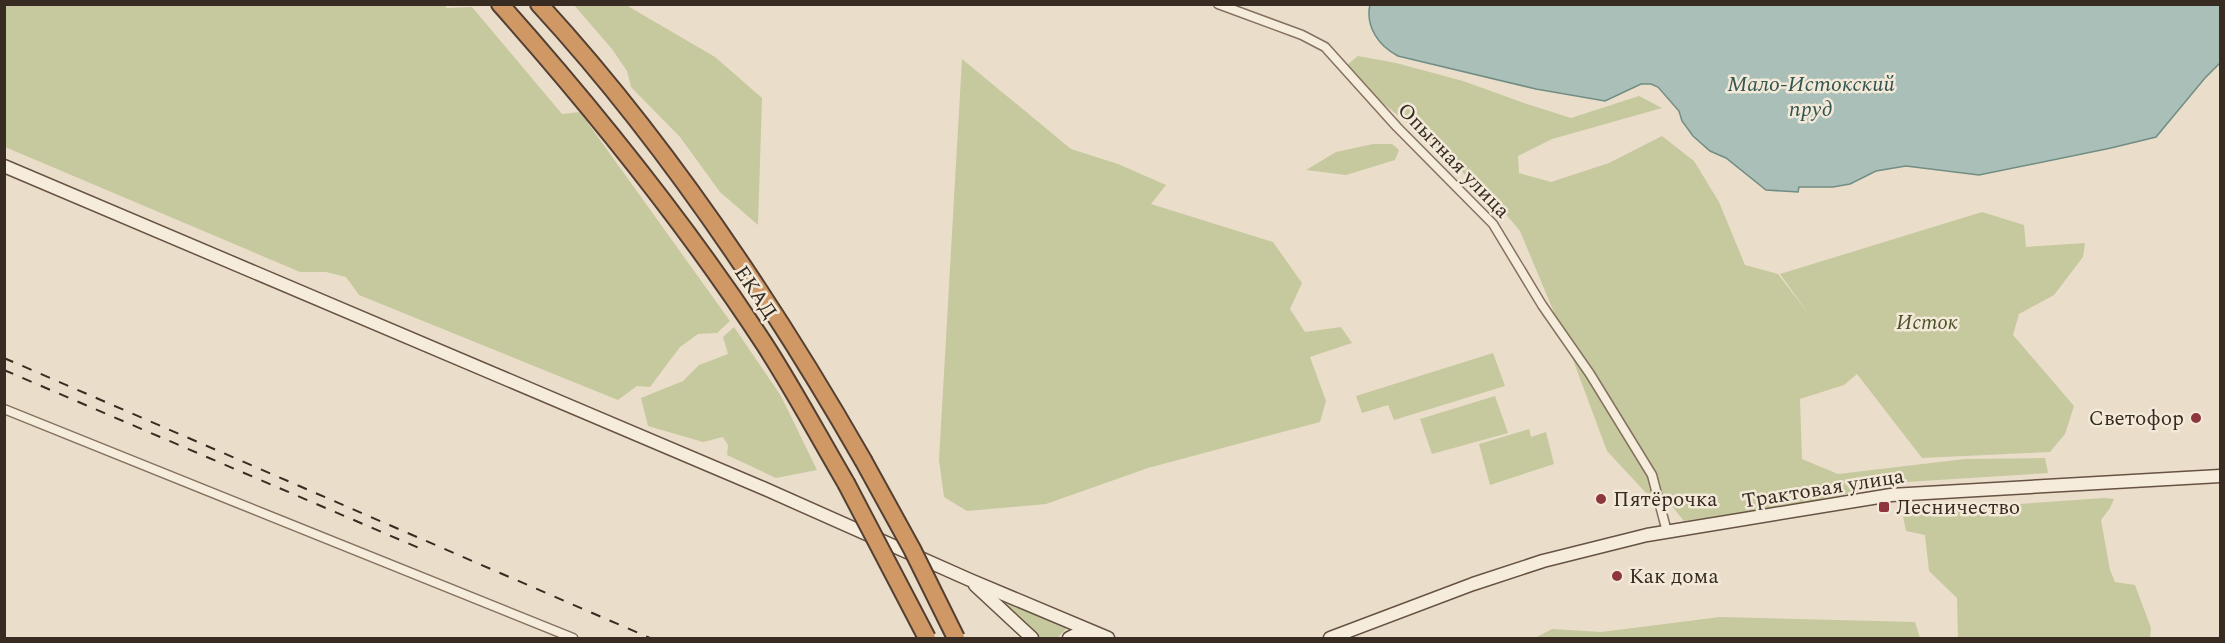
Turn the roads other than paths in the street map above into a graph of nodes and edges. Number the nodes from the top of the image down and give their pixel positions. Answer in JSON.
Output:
{"nodes":[{"id":1,"x":500,"y":4,"type":"edge"},
{"id":2,"x":539,"y":4,"type":"edge"},
{"id":3,"x":1218,"y":4,"type":"edge"},
{"id":4,"x":4,"y":166,"type":"edge"},
{"id":5,"x":4,"y":409,"type":"edge"},
{"id":6,"x":2220,"y":476,"type":"edge"},
{"id":7,"x":1667,"y":532,"type":"junction"},
{"id":8,"x":970,"y":580,"type":"junction"},
{"id":9,"x":1102,"y":637,"type":"edge"},
{"id":10,"x":573,"y":639,"type":"edge"},
{"id":11,"x":927,"y":639,"type":"edge"},
{"id":12,"x":956,"y":639,"type":"edge"},
{"id":13,"x":1032,"y":639,"type":"edge"},
{"id":14,"x":1070,"y":639,"type":"edge"},
{"id":15,"x":1330,"y":639,"type":"edge"}],
"edges":[{"from":1,"to":11,"type":"highway","name":"ЕКАД","bridge":true},
{"from":2,"to":12,"type":"highway","name":"ЕКАД","bridge":true},
{"from":3,"to":7,"type":"street","name":"Опытная улица"},
{"from":4,"to":8,"type":"main road"},
{"from":5,"to":10,"type":"street"},
{"from":6,"to":7,"type":"main road","name":"Трактовая улица"},
{"from":7,"to":15,"type":"main road","name":"Трактовая улица"},
{"from":8,"to":9,"type":"main road"},
{"from":8,"to":13,"type":"main road"},
{"from":9,"to":14,"type":"main road"}]}
